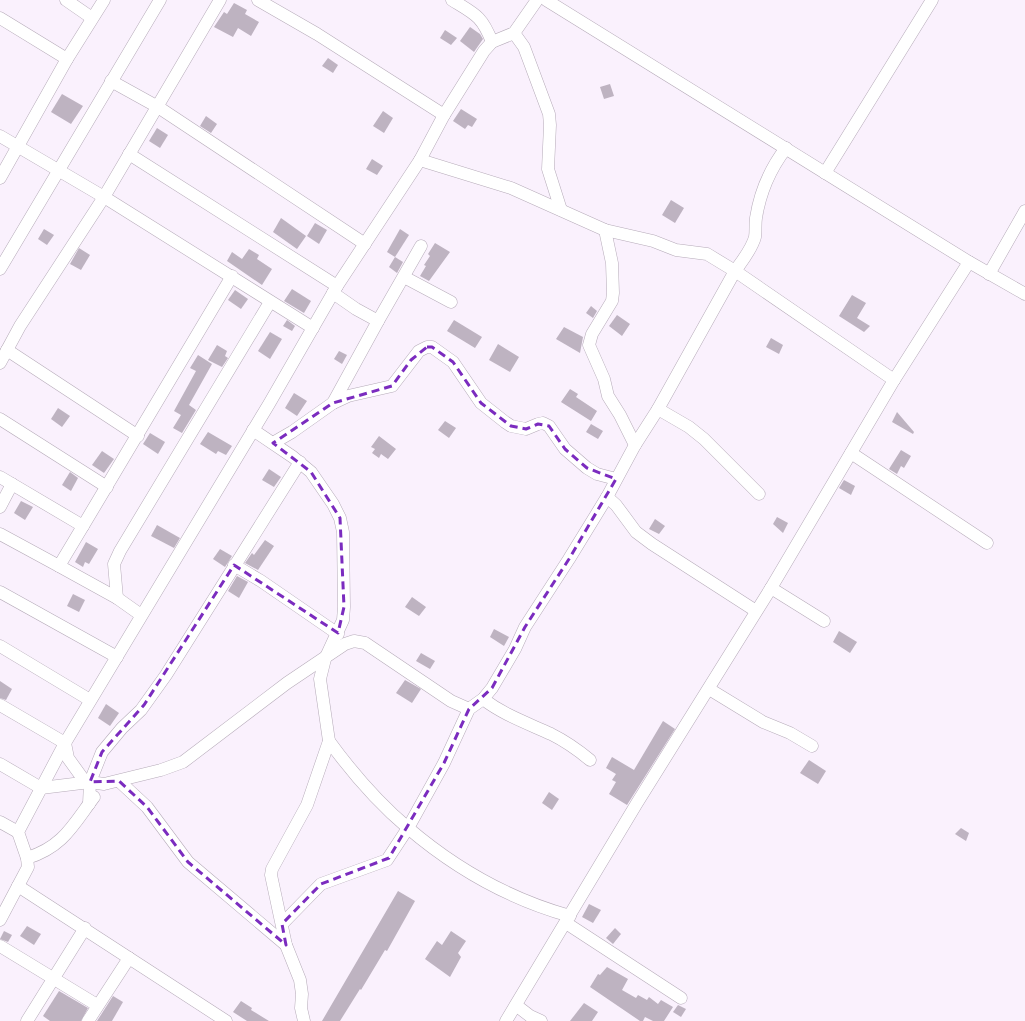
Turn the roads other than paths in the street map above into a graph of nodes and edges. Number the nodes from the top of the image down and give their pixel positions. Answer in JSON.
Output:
{"nodes":[{"id":1,"x":66,"y":0,"type":"edge"},
{"id":2,"x":104,"y":0,"type":"edge"},
{"id":3,"x":160,"y":0,"type":"edge"},
{"id":4,"x":220,"y":0,"type":"edge"},
{"id":5,"x":258,"y":0,"type":"edge"},
{"id":6,"x":452,"y":0,"type":"edge"},
{"id":7,"x":537,"y":0,"type":"edge"},
{"id":8,"x":546,"y":0,"type":"edge"},
{"id":9,"x":932,"y":0,"type":"edge"},
{"id":10,"x":0,"y":18,"type":"edge"},
{"id":11,"x":92,"y":18,"type":"junction"},
{"id":12,"x":514,"y":33,"type":"junction"},
{"id":13,"x":492,"y":42,"type":"junction"},
{"id":14,"x":67,"y":59,"type":"junction"},
{"id":15,"x":111,"y":81,"type":"junction"},
{"id":16,"x":158,"y":107,"type":"junction"},
{"id":17,"x":444,"y":115,"type":"junction"},
{"id":18,"x":0,"y":136,"type":"edge"},
{"id":19,"x":18,"y":147,"type":"junction"},
{"id":20,"x":786,"y":148,"type":"junction"},
{"id":21,"x":128,"y":154,"type":"junction"},
{"id":22,"x":420,"y":160,"type":"junction"},
{"id":23,"x":57,"y":170,"type":"junction"},
{"id":24,"x":825,"y":173,"type":"junction"},
{"id":25,"x":0,"y":178,"type":"edge"},
{"id":26,"x":104,"y":197,"type":"junction"},
{"id":27,"x":561,"y":210,"type":"junction"},
{"id":28,"x":1025,"y":211,"type":"edge"},
{"id":29,"x":605,"y":230,"type":"junction"},
{"id":30,"x":364,"y":244,"type":"junction"},
{"id":31,"x":421,"y":246,"type":"dead end"},
{"id":32,"x":969,"y":262,"type":"junction"},
{"id":33,"x":0,"y":269,"type":"edge"},
{"id":34,"x":735,"y":271,"type":"junction"},
{"id":35,"x":989,"y":274,"type":"junction"},
{"id":36,"x":232,"y":276,"type":"junction"},
{"id":37,"x":404,"y":277,"type":"junction"},
{"id":38,"x":335,"y":289,"type":"junction"},
{"id":39,"x":1025,"y":294,"type":"edge"},
{"id":40,"x":270,"y":302,"type":"junction"},
{"id":41,"x":452,"y":302,"type":"dead end"},
{"id":42,"x":378,"y":321,"type":"junction"},
{"id":43,"x":313,"y":328,"type":"junction"},
{"id":44,"x":7,"y":350,"type":"junction"},
{"id":45,"x":0,"y":363,"type":"edge"},
{"id":46,"x":894,"y":380,"type":"junction"},
{"id":47,"x":333,"y":402,"type":"junction"},
{"id":48,"x":658,"y":409,"type":"junction"},
{"id":49,"x":0,"y":419,"type":"edge"},
{"id":50,"x":253,"y":430,"type":"junction"},
{"id":51,"x":138,"y":436,"type":"junction"},
{"id":52,"x":273,"y":443,"type":"junction"},
{"id":53,"x":635,"y":445,"type":"junction"},
{"id":54,"x":851,"y":453,"type":"junction"},
{"id":55,"x":300,"y":462,"type":"junction"},
{"id":56,"x":0,"y":477,"type":"edge"},
{"id":57,"x":616,"y":479,"type":"junction"},
{"id":58,"x":12,"y":484,"type":"junction"},
{"id":59,"x":107,"y":487,"type":"junction"},
{"id":60,"x":759,"y":494,"type":"dead end"},
{"id":61,"x":607,"y":497,"type":"junction"},
{"id":62,"x":0,"y":507,"type":"edge"},
{"id":63,"x":83,"y":526,"type":"junction"},
{"id":64,"x":0,"y":534,"type":"edge"},
{"id":65,"x":987,"y":543,"type":"dead end"},
{"id":66,"x":234,"y":565,"type":"junction"},
{"id":67,"x":59,"y":566,"type":"junction"},
{"id":68,"x":771,"y":588,"type":"junction"},
{"id":69,"x":0,"y":592,"type":"edge"},
{"id":70,"x":116,"y":598,"type":"junction"},
{"id":71,"x":756,"y":611,"type":"junction"},
{"id":72,"x":141,"y":615,"type":"junction"},
{"id":73,"x":824,"y":621,"type":"dead end"},
{"id":74,"x":339,"y":631,"type":"junction"},
{"id":75,"x":365,"y":643,"type":"junction"},
{"id":76,"x":0,"y":646,"type":"edge"},
{"id":77,"x":117,"y":657,"type":"junction"},
{"id":78,"x":325,"y":659,"type":"junction"},
{"id":79,"x":709,"y":690,"type":"junction"},
{"id":80,"x":483,"y":699,"type":"junction"},
{"id":81,"x":90,"y":700,"type":"junction"},
{"id":82,"x":0,"y":705,"type":"edge"},
{"id":83,"x":469,"y":709,"type":"junction"},
{"id":84,"x":329,"y":741,"type":"junction"},
{"id":85,"x":65,"y":743,"type":"junction"},
{"id":86,"x":812,"y":746,"type":"dead end"},
{"id":87,"x":590,"y":760,"type":"dead end"},
{"id":88,"x":0,"y":764,"type":"edge"},
{"id":89,"x":119,"y":781,"type":"junction"},
{"id":90,"x":88,"y":783,"type":"junction"},
{"id":91,"x":104,"y":784,"type":"junction"},
{"id":92,"x":42,"y":788,"type":"junction"},
{"id":93,"x":89,"y":804,"type":"junction"},
{"id":94,"x":0,"y":822,"type":"edge"},
{"id":95,"x":408,"y":828,"type":"junction"},
{"id":96,"x":18,"y":832,"type":"junction"},
{"id":97,"x":27,"y":858,"type":"junction"},
{"id":98,"x":18,"y":886,"type":"junction"},
{"id":99,"x":0,"y":920,"type":"edge"},
{"id":100,"x":568,"y":920,"type":"junction"},
{"id":101,"x":282,"y":924,"type":"junction"},
{"id":102,"x":85,"y":928,"type":"junction"},
{"id":103,"x":286,"y":945,"type":"junction"},
{"id":104,"x":0,"y":946,"type":"edge"},
{"id":105,"x":129,"y":958,"type":"junction"},
{"id":106,"x":53,"y":979,"type":"junction"},
{"id":107,"x":681,"y":998,"type":"dead end"},
{"id":108,"x":97,"y":1005,"type":"junction"},
{"id":109,"x":517,"y":1006,"type":"junction"},
{"id":110,"x":27,"y":1021,"type":"edge"},
{"id":111,"x":88,"y":1021,"type":"edge"},
{"id":112,"x":226,"y":1021,"type":"edge"},
{"id":113,"x":304,"y":1021,"type":"edge"},
{"id":114,"x":506,"y":1021,"type":"edge"},
{"id":115,"x":541,"y":1021,"type":"edge"}],
"edges":[{"from":1,"to":11,"type":"street"},
{"from":2,"to":11,"type":"street"},
{"from":3,"to":15,"type":"street"},
{"from":4,"to":16,"type":"street"},
{"from":5,"to":17,"type":"street"},
{"from":6,"to":13,"type":"street"},
{"from":7,"to":12,"type":"street"},
{"from":8,"to":20,"type":"street"},
{"from":9,"to":24,"type":"street"},
{"from":10,"to":14,"type":"street"},
{"from":11,"to":14,"type":"street"},
{"from":12,"to":13,"type":"street"},
{"from":12,"to":27,"type":"street"},
{"from":13,"to":17,"type":"street"},
{"from":14,"to":19,"type":"street"},
{"from":15,"to":16,"type":"street"},
{"from":15,"to":23,"type":"street"},
{"from":16,"to":21,"type":"street"},
{"from":16,"to":30,"type":"street"},
{"from":17,"to":22,"type":"street"},
{"from":18,"to":19,"type":"street"},
{"from":19,"to":23,"type":"street"},
{"from":19,"to":25,"type":"street"},
{"from":20,"to":24,"type":"street"},
{"from":20,"to":34,"type":"street"},
{"from":21,"to":26,"type":"street"},
{"from":21,"to":38,"type":"street"},
{"from":22,"to":27,"type":"street"},
{"from":22,"to":30,"type":"street"},
{"from":23,"to":26,"type":"street"},
{"from":23,"to":33,"type":"street"},
{"from":24,"to":32,"type":"street"},
{"from":26,"to":36,"type":"street"},
{"from":26,"to":44,"type":"street"},
{"from":27,"to":29,"type":"street"},
{"from":28,"to":35,"type":"street"},
{"from":29,"to":34,"type":"street"},
{"from":29,"to":53,"type":"street"},
{"from":30,"to":38,"type":"street"},
{"from":31,"to":37,"type":"street"},
{"from":32,"to":35,"type":"street"},
{"from":32,"to":46,"type":"street"},
{"from":34,"to":46,"type":"street"},
{"from":34,"to":48,"type":"street"},
{"from":35,"to":39,"type":"street"},
{"from":36,"to":40,"type":"street"},
{"from":36,"to":51,"type":"street"},
{"from":37,"to":41,"type":"street"},
{"from":37,"to":42,"type":"street"},
{"from":38,"to":42,"type":"street"},
{"from":38,"to":43,"type":"street"},
{"from":40,"to":43,"type":"street"},
{"from":40,"to":70,"type":"street"},
{"from":42,"to":47,"type":"street"},
{"from":43,"to":50,"type":"street"},
{"from":44,"to":45,"type":"street"},
{"from":44,"to":51,"type":"street"},
{"from":46,"to":54,"type":"street"},
{"from":47,"to":52,"type":"street"},
{"from":47,"to":57,"type":"street"},
{"from":48,"to":53,"type":"street"},
{"from":48,"to":60,"type":"street"},
{"from":49,"to":59,"type":"street"},
{"from":50,"to":52,"type":"street"},
{"from":50,"to":72,"type":"street"},
{"from":51,"to":59,"type":"street"},
{"from":52,"to":55,"type":"street"},
{"from":53,"to":57,"type":"street"},
{"from":54,"to":65,"type":"street"},
{"from":54,"to":68,"type":"street"},
{"from":55,"to":66,"type":"street"},
{"from":55,"to":74,"type":"street"},
{"from":56,"to":58,"type":"street"},
{"from":57,"to":61,"type":"street"},
{"from":58,"to":62,"type":"street"},
{"from":58,"to":63,"type":"street"},
{"from":59,"to":63,"type":"street"},
{"from":61,"to":71,"type":"street"},
{"from":61,"to":80,"type":"street"},
{"from":63,"to":67,"type":"street"},
{"from":64,"to":67,"type":"street"},
{"from":66,"to":74,"type":"street"},
{"from":66,"to":90,"type":"street"},
{"from":67,"to":70,"type":"street"},
{"from":68,"to":71,"type":"street"},
{"from":68,"to":73,"type":"street"},
{"from":69,"to":77,"type":"street"},
{"from":70,"to":72,"type":"street"},
{"from":71,"to":79,"type":"street"},
{"from":72,"to":77,"type":"street"},
{"from":74,"to":75,"type":"street"},
{"from":74,"to":78,"type":"street"},
{"from":75,"to":78,"type":"street"},
{"from":75,"to":83,"type":"street"},
{"from":76,"to":81,"type":"street"},
{"from":77,"to":81,"type":"street"},
{"from":78,"to":84,"type":"street"},
{"from":78,"to":89,"type":"street"},
{"from":79,"to":86,"type":"street"},
{"from":79,"to":100,"type":"street"},
{"from":80,"to":83,"type":"street"},
{"from":80,"to":87,"type":"street"},
{"from":81,"to":85,"type":"street"},
{"from":82,"to":85,"type":"street"},
{"from":83,"to":95,"type":"street"},
{"from":84,"to":95,"type":"street"},
{"from":84,"to":101,"type":"street"},
{"from":85,"to":90,"type":"street"},
{"from":85,"to":92,"type":"street"},
{"from":88,"to":92,"type":"street"},
{"from":89,"to":91,"type":"street"},
{"from":89,"to":103,"type":"street"},
{"from":90,"to":91,"type":"street"},
{"from":90,"to":92,"type":"street"},
{"from":90,"to":93,"type":"street"},
{"from":91,"to":93,"type":"street"},
{"from":92,"to":96,"type":"street"},
{"from":93,"to":97,"type":"street"},
{"from":94,"to":96,"type":"street"},
{"from":95,"to":100,"type":"street"},
{"from":95,"to":101,"type":"street"},
{"from":96,"to":97,"type":"street"},
{"from":97,"to":98,"type":"street"},
{"from":98,"to":99,"type":"street"},
{"from":98,"to":102,"type":"street"},
{"from":100,"to":107,"type":"street"},
{"from":100,"to":109,"type":"street"},
{"from":101,"to":103,"type":"street"},
{"from":102,"to":105,"type":"street"},
{"from":102,"to":106,"type":"street"},
{"from":103,"to":113,"type":"street"},
{"from":104,"to":106,"type":"street"},
{"from":105,"to":108,"type":"street"},
{"from":105,"to":112,"type":"street"},
{"from":106,"to":108,"type":"street"},
{"from":106,"to":110,"type":"street"},
{"from":108,"to":111,"type":"street"},
{"from":109,"to":114,"type":"street"},
{"from":109,"to":115,"type":"street"}]}
